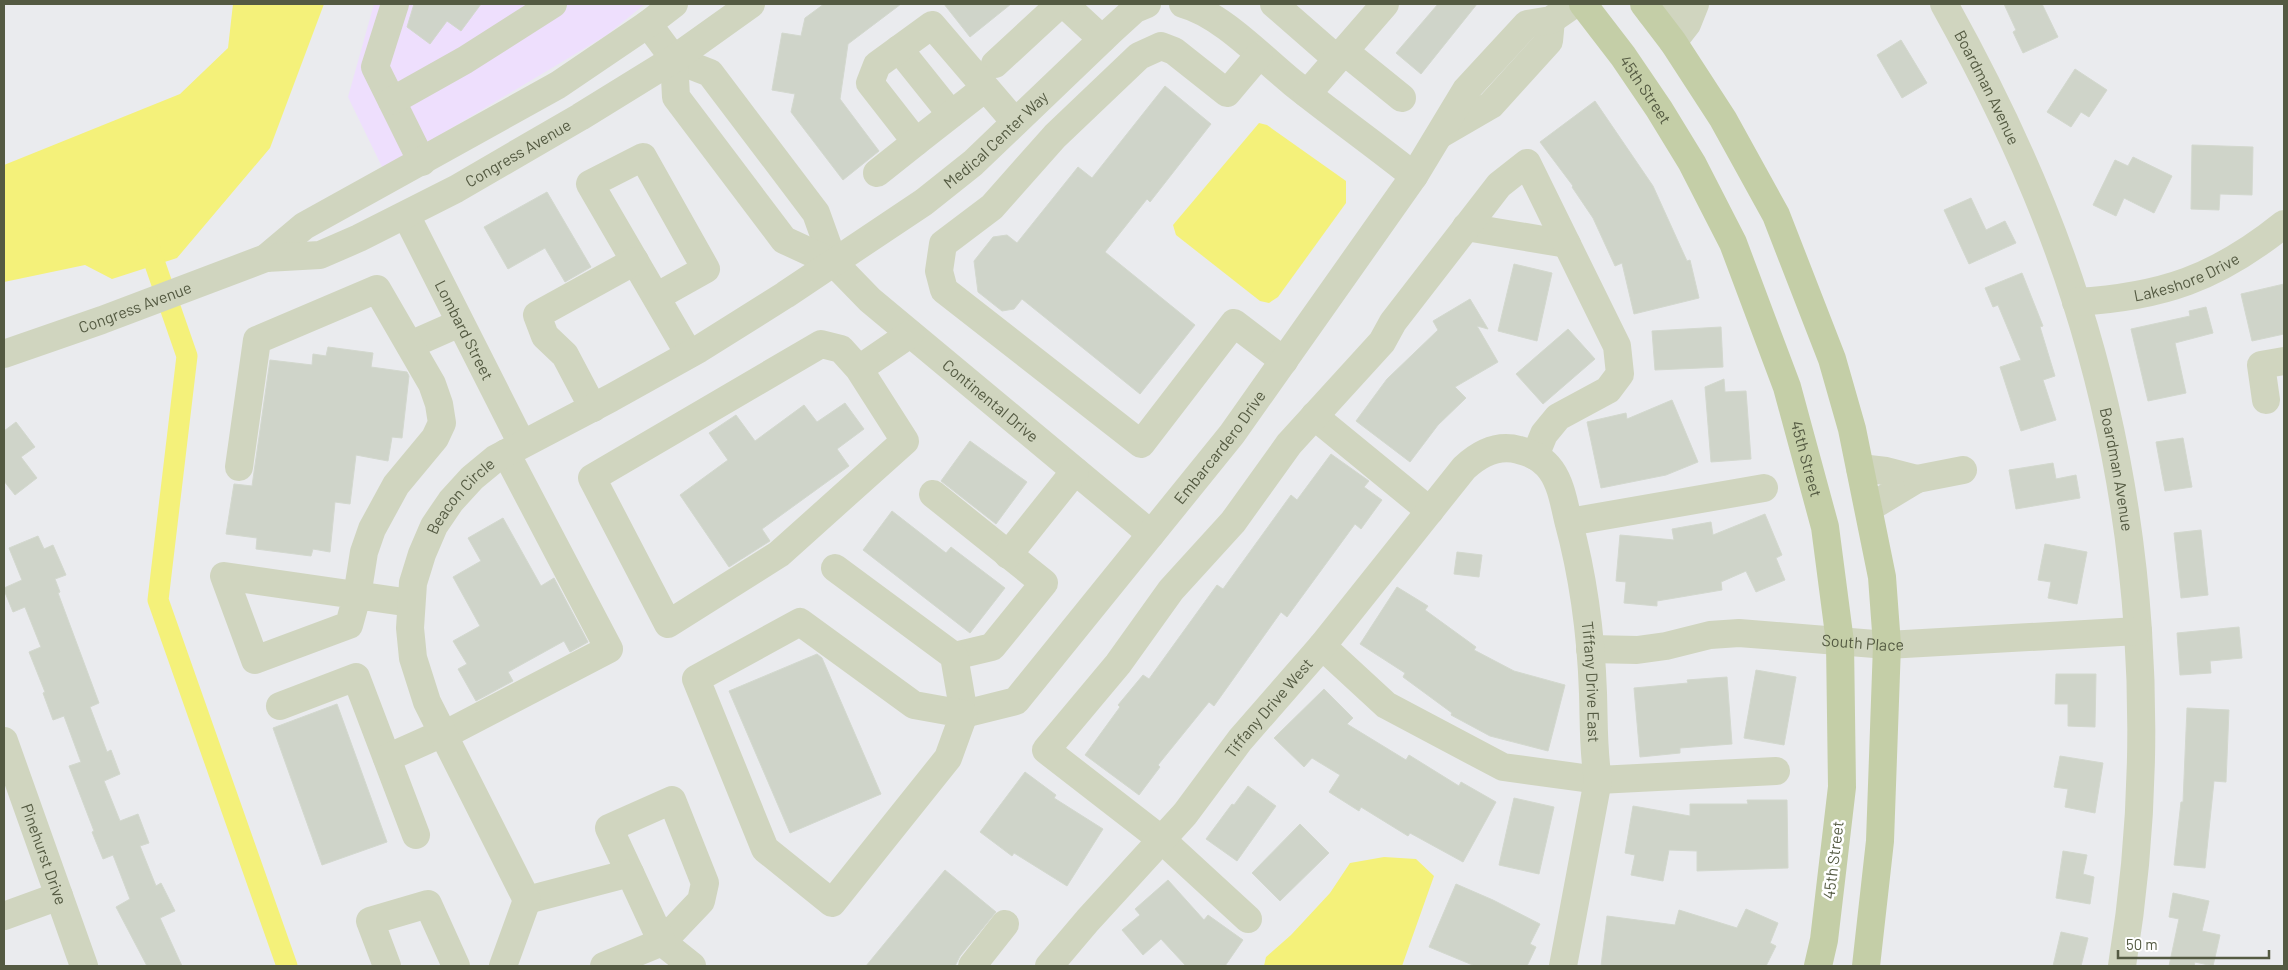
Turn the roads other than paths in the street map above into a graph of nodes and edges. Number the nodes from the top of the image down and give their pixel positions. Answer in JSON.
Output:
{"nodes":[{"id":1,"x":394,"y":4,"type":"edge"},
{"id":2,"x":552,"y":4,"type":"edge"},
{"id":3,"x":751,"y":4,"type":"edge"},
{"id":4,"x":1062,"y":4,"type":"edge"},
{"id":5,"x":1147,"y":4,"type":"edge"},
{"id":6,"x":1183,"y":4,"type":"edge"},
{"id":7,"x":1274,"y":4,"type":"edge"},
{"id":8,"x":1385,"y":4,"type":"edge"},
{"id":9,"x":1574,"y":4,"type":"edge"},
{"id":10,"x":1583,"y":4,"type":"edge"},
{"id":11,"x":1695,"y":4,"type":"edge"},
{"id":12,"x":1944,"y":4,"type":"edge"},
{"id":13,"x":1651,"y":6,"type":"edge"},
{"id":14,"x":1217,"y":10,"type":"edge"},
{"id":15,"x":660,"y":11,"type":"edge"},
{"id":16,"x":1102,"y":39,"type":"junction"},
{"id":17,"x":1673,"y":42,"type":"junction"},
{"id":18,"x":899,"y":49,"type":"junction"},
{"id":19,"x":1259,"y":55,"type":"junction"},
{"id":20,"x":1341,"y":55,"type":"junction"},
{"id":21,"x":674,"y":59,"type":"junction"},
{"id":22,"x":990,"y":76,"type":"junction"},
{"id":23,"x":1307,"y":94,"type":"junction"},
{"id":24,"x":1402,"y":98,"type":"dead end"},
{"id":25,"x":392,"y":101,"type":"junction"},
{"id":26,"x":951,"y":114,"type":"junction"},
{"id":27,"x":1019,"y":119,"type":"junction"},
{"id":28,"x":1051,"y":141,"type":"junction"},
{"id":29,"x":916,"y":142,"type":"junction"},
{"id":30,"x":422,"y":162,"type":"junction"},
{"id":31,"x":876,"y":173,"type":"dead end"},
{"id":32,"x":1414,"y":176,"type":"junction"},
{"id":33,"x":406,"y":215,"type":"junction"},
{"id":34,"x":2284,"y":224,"type":"edge"},
{"id":35,"x":1466,"y":226,"type":"junction"},
{"id":36,"x":1567,"y":244,"type":"junction"},
{"id":37,"x":266,"y":258,"type":"junction"},
{"id":38,"x":635,"y":261,"type":"junction"},
{"id":39,"x":834,"y":263,"type":"junction"},
{"id":40,"x":656,"y":297,"type":"junction"},
{"id":41,"x":2076,"y":302,"type":"junction"},
{"id":42,"x":460,"y":323,"type":"junction"},
{"id":43,"x":910,"y":334,"type":"junction"},
{"id":44,"x":410,"y":345,"type":"junction"},
{"id":45,"x":4,"y":354,"type":"edge"},
{"id":46,"x":689,"y":354,"type":"junction"},
{"id":47,"x":1284,"y":361,"type":"junction"},
{"id":48,"x":2284,"y":361,"type":"edge"},
{"id":49,"x":859,"y":369,"type":"junction"},
{"id":50,"x":2266,"y":400,"type":"dead end"},
{"id":51,"x":593,"y":408,"type":"junction"},
{"id":52,"x":1314,"y":416,"type":"junction"},
{"id":53,"x":514,"y":449,"type":"junction"},
{"id":54,"x":1488,"y":451,"type":"joint"},
{"id":55,"x":1535,"y":456,"type":"junction"},
{"id":56,"x":239,"y":467,"type":"dead end"},
{"id":57,"x":1860,"y":468,"type":"junction"},
{"id":58,"x":1963,"y":470,"type":"dead end"},
{"id":59,"x":1075,"y":471,"type":"junction"},
{"id":60,"x":1917,"y":479,"type":"junction"},
{"id":61,"x":1764,"y":488,"type":"dead end"},
{"id":62,"x":933,"y":494,"type":"dead end"},
{"id":63,"x":1869,"y":508,"type":"junction"},
{"id":64,"x":1430,"y":511,"type":"junction"},
{"id":65,"x":1569,"y":522,"type":"junction"},
{"id":66,"x":1151,"y":534,"type":"junction"},
{"id":67,"x":1008,"y":555,"type":"junction"},
{"id":68,"x":835,"y":568,"type":"dead end"},
{"id":69,"x":357,"y":596,"type":"junction"},
{"id":70,"x":411,"y":603,"type":"junction"},
{"id":71,"x":2138,"y":631,"type":"junction"},
{"id":72,"x":1840,"y":642,"type":"junction"},
{"id":73,"x":1887,"y":645,"type":"junction"},
{"id":74,"x":1322,"y":646,"type":"junction"},
{"id":75,"x":1590,"y":649,"type":"junction"},
{"id":76,"x":954,"y":656,"type":"junction"},
{"id":77,"x":280,"y":706,"type":"dead end"},
{"id":78,"x":964,"y":714,"type":"junction"},
{"id":79,"x":443,"y":734,"type":"junction"},
{"id":80,"x":4,"y":742,"type":"edge"},
{"id":81,"x":387,"y":758,"type":"junction"},
{"id":82,"x":1776,"y":771,"type":"dead end"},
{"id":83,"x":1598,"y":780,"type":"junction"},
{"id":84,"x":416,"y":835,"type":"dead end"},
{"id":85,"x":1162,"y":840,"type":"junction"},
{"id":86,"x":630,"y":873,"type":"junction"},
{"id":87,"x":59,"y":896,"type":"junction"},
{"id":88,"x":527,"y":900,"type":"junction"},
{"id":89,"x":4,"y":916,"type":"edge"},
{"id":90,"x":1248,"y":919,"type":"dead end"},
{"id":91,"x":1005,"y":924,"type":"dead end"},
{"id":92,"x":662,"y":942,"type":"junction"},
{"id":93,"x":452,"y":965,"type":"edge"},
{"id":94,"x":84,"y":966,"type":"edge"},
{"id":95,"x":387,"y":966,"type":"edge"},
{"id":96,"x":503,"y":966,"type":"edge"},
{"id":97,"x":604,"y":966,"type":"edge"},
{"id":98,"x":692,"y":966,"type":"edge"},
{"id":99,"x":972,"y":966,"type":"edge"},
{"id":100,"x":1049,"y":966,"type":"edge"},
{"id":101,"x":1563,"y":966,"type":"edge"},
{"id":102,"x":1818,"y":966,"type":"edge"},
{"id":103,"x":1866,"y":966,"type":"edge"},
{"id":104,"x":2122,"y":966,"type":"edge"}],
"edges":[{"from":1,"to":25,"type":"street"},
{"from":2,"to":25,"type":"street"},
{"from":3,"to":21,"type":"street","name":"Congress Avenue"},
{"from":4,"to":16,"type":"street"},
{"from":4,"to":22,"type":"street"},
{"from":5,"to":16,"type":"street","name":"Medical Center Way"},
{"from":6,"to":14,"type":"street"},
{"from":7,"to":20,"type":"street"},
{"from":8,"to":20,"type":"street"},
{"from":9,"to":32,"type":"street","name":"Embarcardero Drive"},
{"from":10,"to":72,"type":"main road","name":"45th Street"},
{"from":11,"to":17,"type":"street"},
{"from":12,"to":41,"type":"street","name":"Boardman Avenue"},
{"from":13,"to":17,"type":"main road"},
{"from":14,"to":19,"type":"street"},
{"from":15,"to":21,"type":"street"},
{"from":15,"to":30,"type":"street","name":"Congress Avenue"},
{"from":16,"to":27,"type":"street","name":"Medical Center Way"},
{"from":17,"to":57,"type":"main road"},
{"from":18,"to":22,"type":"street"},
{"from":18,"to":26,"type":"street"},
{"from":18,"to":29,"type":"street"},
{"from":19,"to":23,"type":"street"},
{"from":19,"to":28,"type":"street"},
{"from":20,"to":23,"type":"street"},
{"from":20,"to":24,"type":"street"},
{"from":21,"to":33,"type":"street","name":"Congress Avenue"},
{"from":21,"to":39,"type":"street","name":"Continental Drive"},
{"from":21,"to":39,"type":"street","name":"Continental Drive"},
{"from":22,"to":26,"type":"street"},
{"from":22,"to":27,"type":"street"},
{"from":23,"to":32,"type":"street"},
{"from":25,"to":30,"type":"street"},
{"from":26,"to":29,"type":"street"},
{"from":27,"to":28,"type":"street"},
{"from":27,"to":39,"type":"street","name":"Medical Center Way"},
{"from":28,"to":47,"type":"street"},
{"from":29,"to":31,"type":"street"},
{"from":30,"to":37,"type":"street","name":"Congress Avenue"},
{"from":32,"to":47,"type":"street","name":"Embarcardero Drive"},
{"from":33,"to":37,"type":"street","name":"Congress Avenue"},
{"from":33,"to":42,"type":"street","name":"Lombard Street"},
{"from":34,"to":41,"type":"street","name":"Lakeshore Drive"},
{"from":35,"to":36,"type":"street"},
{"from":35,"to":36,"type":"street"},
{"from":35,"to":52,"type":"street"},
{"from":36,"to":55,"type":"street"},
{"from":37,"to":45,"type":"street","name":"Congress Avenue"},
{"from":38,"to":40,"type":"street"},
{"from":38,"to":40,"type":"street"},
{"from":38,"to":51,"type":"street"},
{"from":39,"to":43,"type":"street","name":"Continental Drive"},
{"from":39,"to":46,"type":"street","name":"Beacon Circle"},
{"from":40,"to":46,"type":"street"},
{"from":41,"to":71,"type":"street","name":"Boardman Avenue"},
{"from":42,"to":44,"type":"street"},
{"from":42,"to":53,"type":"street","name":"Lombard Street"},
{"from":43,"to":49,"type":"street"},
{"from":43,"to":59,"type":"street","name":"Continental Drive"},
{"from":44,"to":56,"type":"street"},
{"from":44,"to":69,"type":"street"},
{"from":46,"to":51,"type":"street","name":"Beacon Circle"},
{"from":47,"to":66,"type":"street","name":"Embarcardero Drive"},
{"from":48,"to":50,"type":"street"},
{"from":49,"to":49,"type":"street"},
{"from":51,"to":53,"type":"street","name":"Beacon Circle"},
{"from":52,"to":64,"type":"street"},
{"from":52,"to":85,"type":"street"},
{"from":53,"to":70,"type":"street","name":"Beacon Circle"},
{"from":53,"to":79,"type":"street","name":"Lombard Street"},
{"from":54,"to":55,"type":"street","name":"Tiffany Drive East"},
{"from":54,"to":64,"type":"street","name":"Tiffany Drive West"},
{"from":55,"to":65,"type":"street","name":"Tiffany Drive East"},
{"from":57,"to":60,"type":"street"},
{"from":57,"to":63,"type":"main road"},
{"from":58,"to":60,"type":"street"},
{"from":59,"to":66,"type":"street","name":"Continental Drive"},
{"from":59,"to":67,"type":"street"},
{"from":60,"to":63,"type":"street"},
{"from":61,"to":65,"type":"street"},
{"from":62,"to":67,"type":"street"},
{"from":63,"to":73,"type":"main road"},
{"from":64,"to":74,"type":"street","name":"Tiffany Drive West"},
{"from":65,"to":75,"type":"street","name":"Tiffany Drive East"},
{"from":66,"to":78,"type":"street","name":"Embarcardero Drive"},
{"from":67,"to":76,"type":"street"},
{"from":68,"to":76,"type":"street"},
{"from":69,"to":69,"type":"street"},
{"from":69,"to":70,"type":"street"},
{"from":70,"to":79,"type":"street","name":"Beacon Circle"},
{"from":71,"to":73,"type":"street","name":"South Place"},
{"from":71,"to":104,"type":"street","name":"Boardman Avenue"},
{"from":72,"to":73,"type":"street","name":"South Place"},
{"from":72,"to":75,"type":"street","name":"South Place"},
{"from":72,"to":102,"type":"main road","name":"45th Street"},
{"from":73,"to":103,"type":"main road"},
{"from":74,"to":83,"type":"street"},
{"from":74,"to":85,"type":"street","name":"Tiffany Drive West"},
{"from":75,"to":83,"type":"street","name":"Tiffany Drive East"},
{"from":76,"to":78,"type":"street"},
{"from":77,"to":81,"type":"street"},
{"from":78,"to":78,"type":"street"},
{"from":79,"to":81,"type":"street"},
{"from":79,"to":88,"type":"street","name":"Beacon Circle"},
{"from":80,"to":87,"type":"street","name":"Pinehurst Drive"},
{"from":81,"to":84,"type":"street"},
{"from":82,"to":83,"type":"street"},
{"from":83,"to":101,"type":"street","name":"Tiffany Drive East"},
{"from":85,"to":90,"type":"street"},
{"from":85,"to":100,"type":"street","name":"Tiffany Drive West"},
{"from":86,"to":88,"type":"street"},
{"from":86,"to":92,"type":"street"},
{"from":86,"to":92,"type":"street"},
{"from":87,"to":89,"type":"street"},
{"from":87,"to":94,"type":"street","name":"Pinehurst Drive"},
{"from":88,"to":96,"type":"street"},
{"from":91,"to":99,"type":"street"},
{"from":92,"to":97,"type":"street"},
{"from":92,"to":98,"type":"street"},
{"from":93,"to":95,"type":"street"}]}
